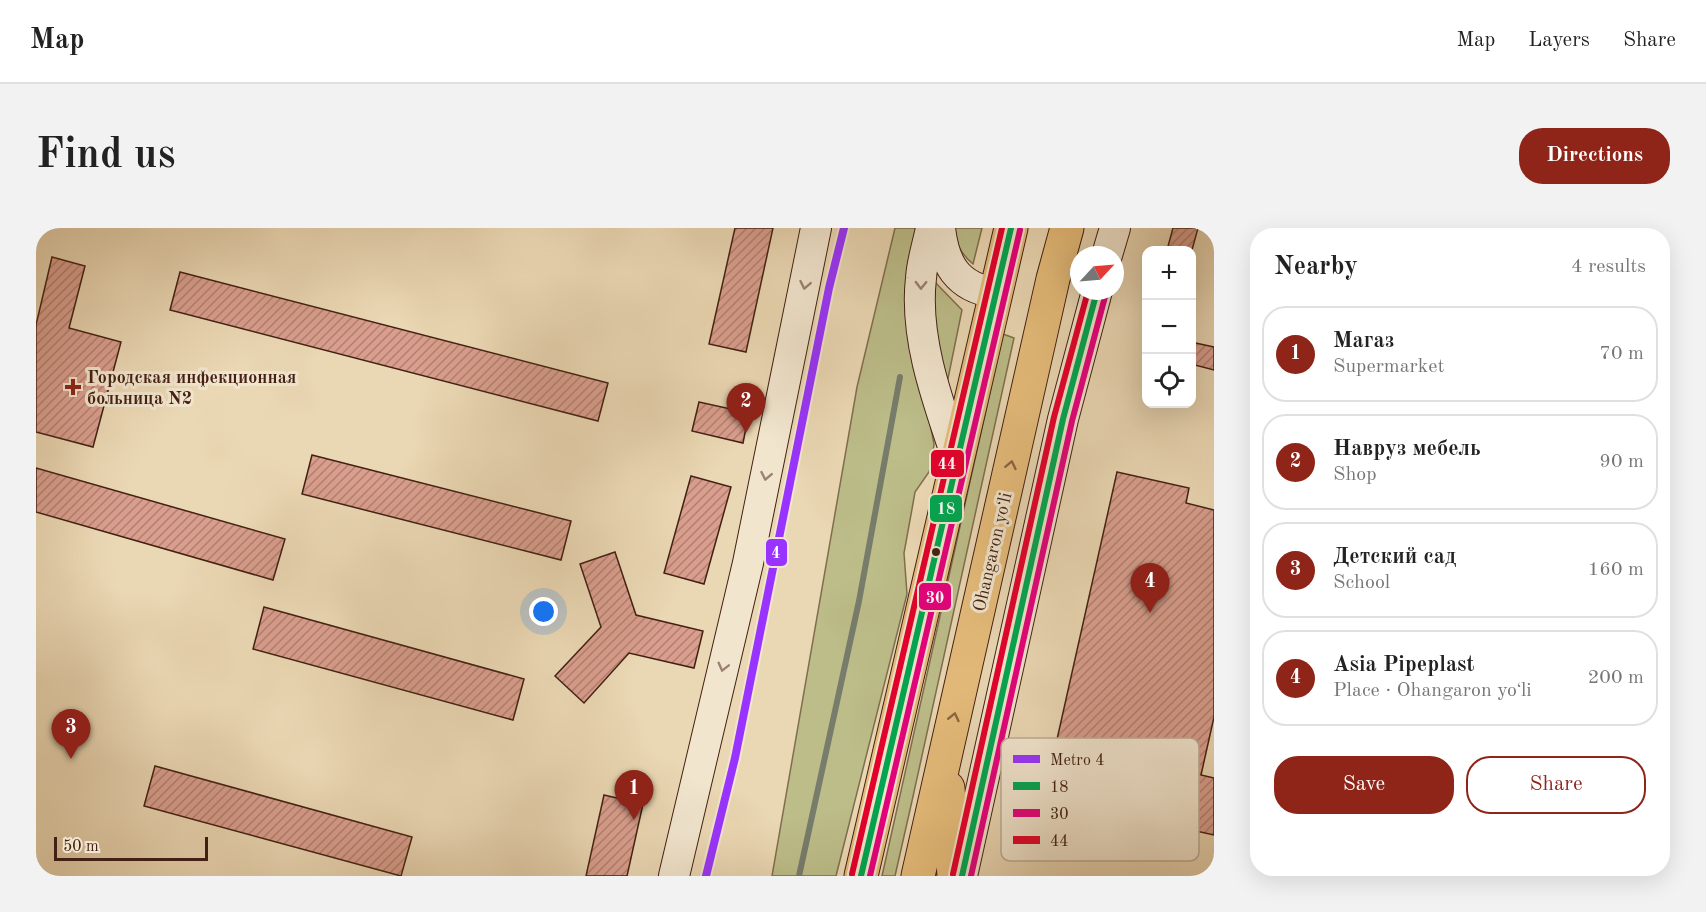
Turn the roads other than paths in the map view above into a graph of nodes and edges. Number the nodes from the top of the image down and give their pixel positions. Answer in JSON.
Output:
{"nodes":[{"id":1,"x":816,"y":228,"type":"edge"},
{"id":2,"x":931,"y":228,"type":"edge"},
{"id":3,"x":939,"y":228,"type":"edge"},
{"id":4,"x":1011,"y":228,"type":"edge"},
{"id":5,"x":1067,"y":228,"type":"edge"},
{"id":6,"x":1115,"y":228,"type":"edge"},
{"id":7,"x":1110,"y":246,"type":"edge"},
{"id":8,"x":1053,"y":279,"type":"junction"},
{"id":9,"x":996,"y":293,"type":"junction"},
{"id":10,"x":1095,"y":300,"type":"edge"},
{"id":11,"x":957,"y":458,"type":"junction"},
{"id":12,"x":946,"y":753,"type":"junction"},
{"id":13,"x":674,"y":876,"type":"edge"},
{"id":14,"x":861,"y":876,"type":"edge"},
{"id":15,"x":918,"y":876,"type":"edge"},
{"id":16,"x":954,"y":876,"type":"edge"},
{"id":17,"x":962,"y":876,"type":"edge"}],
"edges":[{"from":1,"to":13,"type":"main road","one_way":true},
{"from":2,"to":11,"type":"main road","one_way":true},
{"from":3,"to":9,"type":"main road"},
{"from":4,"to":9,"type":"highway"},
{"from":5,"to":8,"type":"highway","name":"Ohangaron yoʻli"},
{"from":6,"to":7,"type":"main road"},
{"from":8,"to":9,"type":"highway"},
{"from":12,"to":8,"type":"highway","name":"Ohangaron yoʻli","one_way":true},
{"from":9,"to":11,"type":"highway"},
{"from":10,"to":17,"type":"main road"},
{"from":11,"to":14,"type":"highway"},
{"from":12,"to":15,"type":"highway","name":"Ohangaron yoʻli"},
{"from":12,"to":16,"type":"highway"}]}
